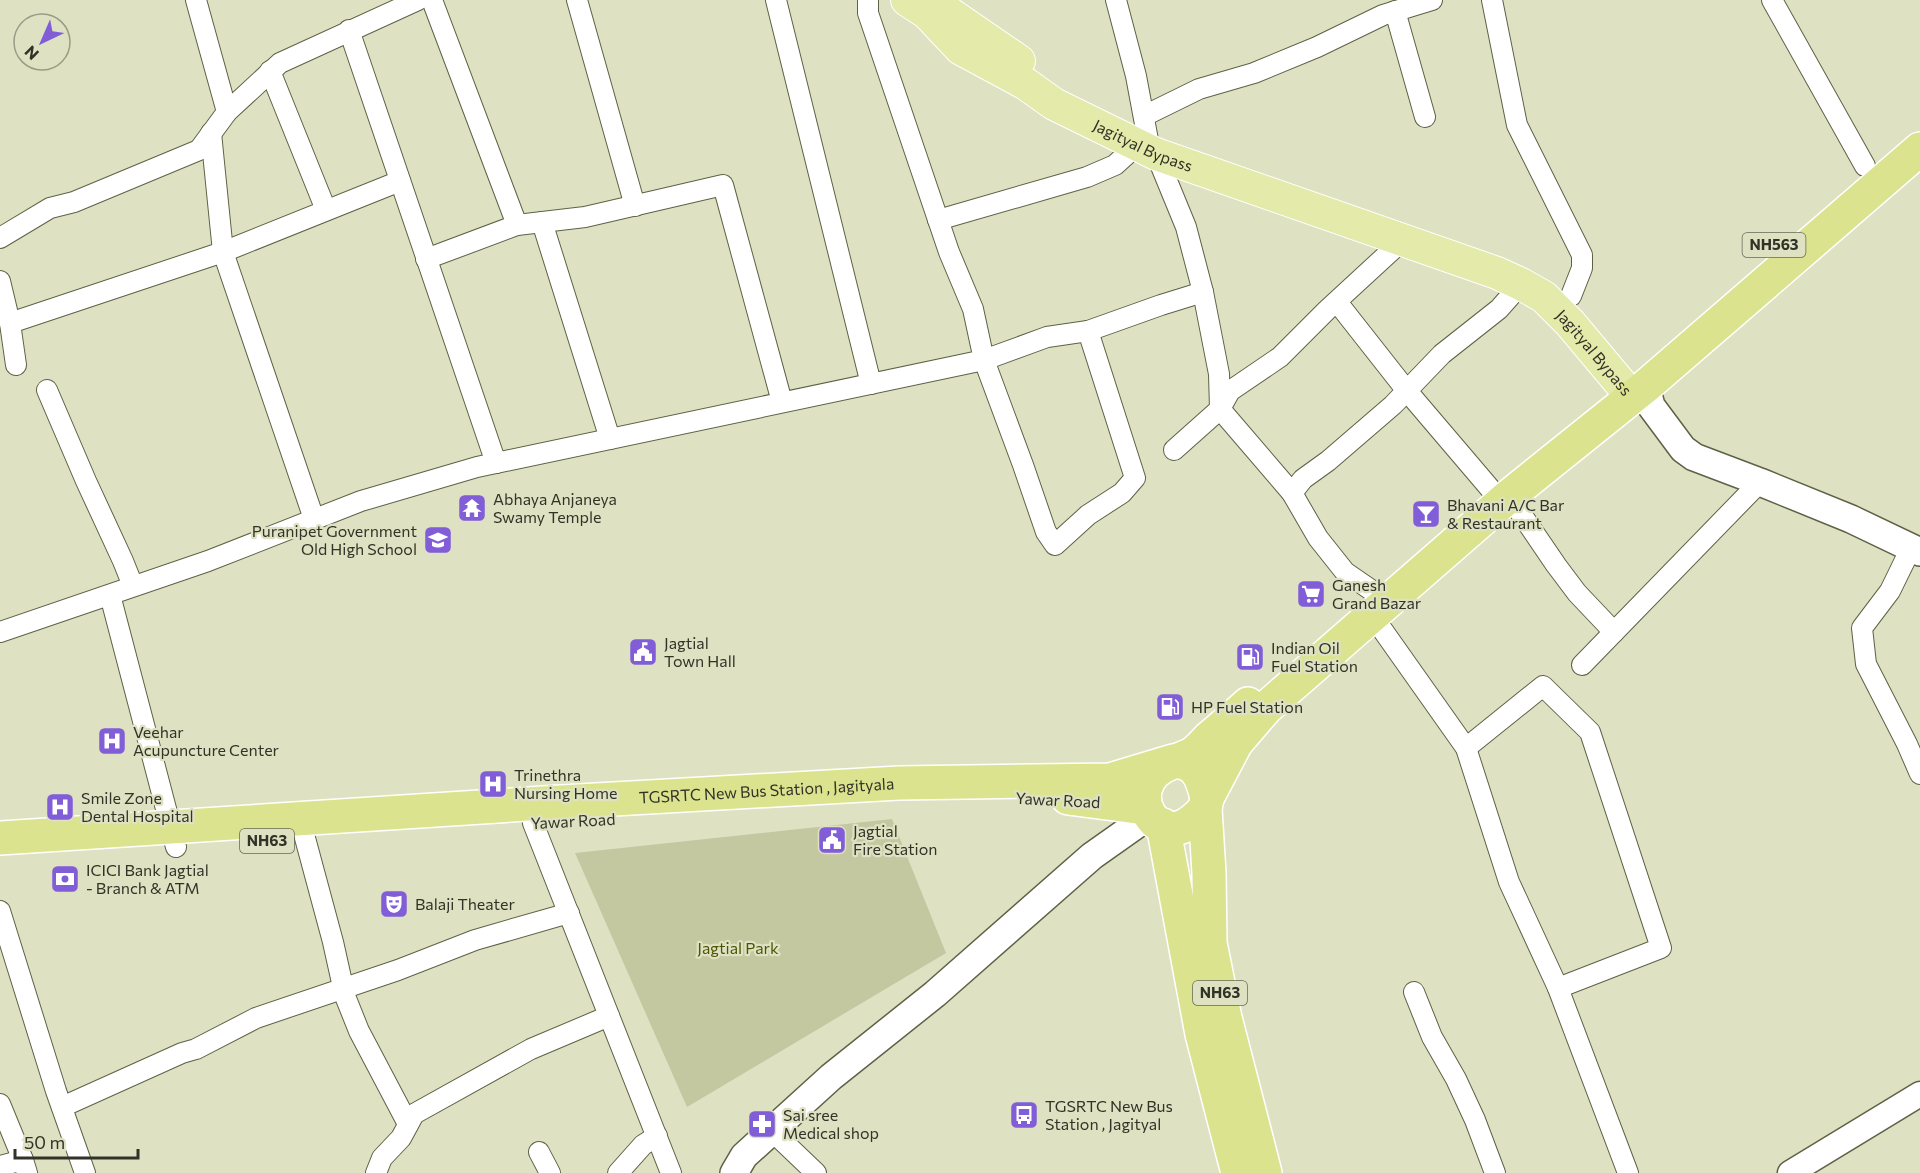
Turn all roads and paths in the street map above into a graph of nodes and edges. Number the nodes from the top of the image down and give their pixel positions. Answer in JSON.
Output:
{"nodes":[{"id":1,"x":196,"y":0,"type":"edge"},
{"id":2,"x":418,"y":0,"type":"edge"},
{"id":3,"x":432,"y":0,"type":"edge"},
{"id":4,"x":577,"y":0,"type":"edge"},
{"id":5,"x":776,"y":0,"type":"edge"},
{"id":6,"x":868,"y":0,"type":"edge"},
{"id":7,"x":907,"y":0,"type":"edge"},
{"id":8,"x":931,"y":0,"type":"edge"},
{"id":9,"x":1116,"y":0,"type":"edge"},
{"id":10,"x":1432,"y":0,"type":"edge"},
{"id":11,"x":1492,"y":0,"type":"edge"},
{"id":12,"x":1772,"y":0,"type":"edge"},
{"id":13,"x":1395,"y":11,"type":"junction"},
{"id":14,"x":349,"y":30,"type":"junction"},
{"id":15,"x":270,"y":71,"type":"junction"},
{"id":16,"x":227,"y":112,"type":"junction"},
{"id":17,"x":1425,"y":117,"type":"dead end"},
{"id":18,"x":1920,"y":126,"type":"edge"},
{"id":19,"x":211,"y":133,"type":"junction"},
{"id":20,"x":1146,"y":139,"type":"junction"},
{"id":21,"x":1920,"y":149,"type":"edge"},
{"id":22,"x":1865,"y":166,"type":"junction"},
{"id":23,"x":400,"y":181,"type":"junction"},
{"id":24,"x":635,"y":206,"type":"junction"},
{"id":25,"x":326,"y":210,"type":"junction"},
{"id":26,"x":938,"y":220,"type":"junction"},
{"id":27,"x":542,"y":222,"type":"junction"},
{"id":28,"x":517,"y":225,"type":"junction"},
{"id":29,"x":0,"y":238,"type":"edge"},
{"id":30,"x":1403,"y":240,"type":"junction"},
{"id":31,"x":223,"y":252,"type":"junction"},
{"id":32,"x":426,"y":259,"type":"junction"},
{"id":33,"x":0,"y":281,"type":"edge"},
{"id":34,"x":1521,"y":284,"type":"junction"},
{"id":35,"x":1203,"y":292,"type":"junction"},
{"id":36,"x":1571,"y":296,"type":"junction"},
{"id":37,"x":1337,"y":302,"type":"junction"},
{"id":38,"x":10,"y":323,"type":"junction"},
{"id":39,"x":1088,"y":331,"type":"junction"},
{"id":40,"x":984,"y":360,"type":"junction"},
{"id":41,"x":16,"y":365,"type":"dead end"},
{"id":42,"x":871,"y":384,"type":"junction"},
{"id":43,"x":1636,"y":387,"type":"junction"},
{"id":44,"x":46,"y":390,"type":"dead end"},
{"id":45,"x":1407,"y":391,"type":"junction"},
{"id":46,"x":782,"y":402,"type":"junction"},
{"id":47,"x":1220,"y":409,"type":"junction"},
{"id":48,"x":610,"y":439,"type":"junction"},
{"id":49,"x":1174,"y":450,"type":"dead end"},
{"id":50,"x":496,"y":463,"type":"junction"},
{"id":51,"x":1760,"y":482,"type":"junction"},
{"id":52,"x":1292,"y":493,"type":"junction"},
{"id":53,"x":1501,"y":494,"type":"junction"},
{"id":54,"x":314,"y":519,"type":"junction"},
{"id":55,"x":1915,"y":550,"type":"edge"},
{"id":56,"x":133,"y":586,"type":"junction"},
{"id":57,"x":110,"y":595,"type":"junction"},
{"id":58,"x":1373,"y":604,"type":"junction"},
{"id":59,"x":0,"y":632,"type":"edge"},
{"id":60,"x":1614,"y":632,"type":"junction"},
{"id":61,"x":1582,"y":664,"type":"dead end"},
{"id":62,"x":1466,"y":748,"type":"junction"},
{"id":63,"x":1173,"y":761,"type":"junction"},
{"id":64,"x":1920,"y":774,"type":"edge"},
{"id":65,"x":1206,"y":803,"type":"junction"},
{"id":66,"x":532,"y":814,"type":"junction"},
{"id":67,"x":1153,"y":816,"type":"junction"},
{"id":68,"x":174,"y":837,"type":"junction"},
{"id":69,"x":0,"y":838,"type":"edge"},
{"id":70,"x":305,"y":838,"type":"junction"},
{"id":71,"x":0,"y":858,"type":"edge"},
{"id":72,"x":0,"y":911,"type":"edge"},
{"id":73,"x":569,"y":913,"type":"junction"},
{"id":74,"x":1558,"y":988,"type":"junction"},
{"id":75,"x":343,"y":989,"type":"junction"},
{"id":76,"x":1414,"y":992,"type":"dead end"},
{"id":77,"x":609,"y":1016,"type":"junction"},
{"id":78,"x":1920,"y":1094,"type":"edge"},
{"id":79,"x":0,"y":1104,"type":"edge"},
{"id":80,"x":62,"y":1107,"type":"junction"},
{"id":81,"x":1920,"y":1108,"type":"edge"},
{"id":82,"x":408,"y":1124,"type":"junction"},
{"id":83,"x":772,"y":1131,"type":"junction"},
{"id":84,"x":657,"y":1136,"type":"junction"},
{"id":85,"x":539,"y":1152,"type":"dead end"},
{"id":86,"x":0,"y":1166,"type":"edge"},
{"id":87,"x":25,"y":1166,"type":"edge"},
{"id":88,"x":85,"y":1173,"type":"edge"},
{"id":89,"x":376,"y":1173,"type":"edge"},
{"id":90,"x":550,"y":1173,"type":"edge"},
{"id":91,"x":618,"y":1173,"type":"edge"},
{"id":92,"x":671,"y":1173,"type":"edge"},
{"id":93,"x":734,"y":1173,"type":"edge"},
{"id":94,"x":816,"y":1173,"type":"edge"},
{"id":95,"x":1238,"y":1173,"type":"edge"},
{"id":96,"x":1265,"y":1173,"type":"edge"},
{"id":97,"x":1495,"y":1173,"type":"edge"},
{"id":98,"x":1628,"y":1173,"type":"edge"},
{"id":99,"x":1790,"y":1173,"type":"edge"},
{"id":100,"x":1813,"y":1173,"type":"edge"}],
"edges":[{"from":1,"to":16,"type":"street"},
{"from":2,"to":14,"type":"street"},
{"from":3,"to":28,"type":"street"},
{"from":4,"to":24,"type":"street"},
{"from":5,"to":42,"type":"street"},
{"from":6,"to":26,"type":"street"},
{"from":7,"to":20,"type":"main road","name":"Jagityal Bypass"},
{"from":8,"to":20,"type":"main road","name":"Jagityal Bypass"},
{"from":9,"to":20,"type":"street"},
{"from":10,"to":13,"type":"street"},
{"from":11,"to":36,"type":"street"},
{"from":12,"to":22,"type":"street"},
{"from":13,"to":17,"type":"street"},
{"from":13,"to":20,"type":"street"},
{"from":14,"to":15,"type":"street"},
{"from":14,"to":23,"type":"street"},
{"from":15,"to":16,"type":"street"},
{"from":15,"to":25,"type":"street"},
{"from":16,"to":19,"type":"street"},
{"from":18,"to":22,"type":"highway","number":"NH563"},
{"from":19,"to":29,"type":"street"},
{"from":19,"to":31,"type":"street"},
{"from":20,"to":26,"type":"street"},
{"from":20,"to":30,"type":"main road","name":"Jagityal Bypass"},
{"from":20,"to":35,"type":"street"},
{"from":20,"to":36,"type":"main road","name":"Jagityal Bypass"},
{"from":21,"to":43,"type":"highway","number":"NH563"},
{"from":22,"to":43,"type":"highway","number":"NH563"},
{"from":23,"to":25,"type":"street"},
{"from":23,"to":32,"type":"street"},
{"from":24,"to":27,"type":"street"},
{"from":24,"to":46,"type":"street"},
{"from":25,"to":31,"type":"street"},
{"from":26,"to":40,"type":"street"},
{"from":27,"to":28,"type":"street"},
{"from":27,"to":48,"type":"street"},
{"from":28,"to":32,"type":"street"},
{"from":30,"to":34,"type":"main road","name":"Jagityal Bypass"},
{"from":30,"to":37,"type":"street"},
{"from":31,"to":38,"type":"street"},
{"from":31,"to":54,"type":"street"},
{"from":32,"to":50,"type":"street"},
{"from":33,"to":38,"type":"street"},
{"from":34,"to":43,"type":"main road","name":"Jagityal Bypass"},
{"from":34,"to":45,"type":"street"},
{"from":35,"to":39,"type":"street"},
{"from":35,"to":47,"type":"street"},
{"from":36,"to":43,"type":"main road","name":"Jagityal Bypass"},
{"from":37,"to":45,"type":"street"},
{"from":37,"to":47,"type":"street"},
{"from":38,"to":41,"type":"street"},
{"from":39,"to":40,"type":"street"},
{"from":39,"to":40,"type":"street"},
{"from":40,"to":42,"type":"street"},
{"from":42,"to":46,"type":"street"},
{"from":43,"to":51,"type":"main road"},
{"from":43,"to":53,"type":"highway","number":"NH563"},
{"from":44,"to":56,"type":"street"},
{"from":45,"to":52,"type":"street"},
{"from":45,"to":53,"type":"street"},
{"from":46,"to":48,"type":"street"},
{"from":47,"to":49,"type":"street"},
{"from":47,"to":52,"type":"street"},
{"from":48,"to":50,"type":"street"},
{"from":50,"to":54,"type":"street"},
{"from":51,"to":55,"type":"main road"},
{"from":51,"to":60,"type":"street"},
{"from":52,"to":58,"type":"street"},
{"from":53,"to":58,"type":"highway","number":"NH563"},
{"from":53,"to":60,"type":"street"},
{"from":54,"to":56,"type":"street"},
{"from":55,"to":64,"type":"street"},
{"from":56,"to":57,"type":"street"},
{"from":57,"to":59,"type":"street"},
{"from":57,"to":68,"type":"street"},
{"from":58,"to":62,"type":"street"},
{"from":58,"to":63,"type":"highway","number":"NH563"},
{"from":58,"to":65,"type":"highway","number":"NH563"},
{"from":60,"to":61,"type":"street"},
{"from":62,"to":74,"type":"street"},
{"from":62,"to":74,"type":"street"},
{"from":63,"to":65,"type":"highway","number":"NH63"},
{"from":63,"to":66,"type":"highway","name":"TGSRTC New Bus Station , Jagityala","number":"NH63"},
{"from":63,"to":67,"type":"highway","number":"NH563"},
{"from":65,"to":67,"type":"highway","number":"NH563"},
{"from":65,"to":96,"type":"highway","number":"NH63"},
{"from":66,"to":67,"type":"highway","name":"Yawar Road","number":"NH63"},
{"from":66,"to":68,"type":"highway","name":"TGSRTC New Bus Station , Jagityala","number":"NH63"},
{"from":66,"to":70,"type":"highway","name":"Yawar Road","number":"NH63"},
{"from":66,"to":73,"type":"street"},
{"from":67,"to":83,"type":"main road"},
{"from":67,"to":95,"type":"highway","number":"NH63"},
{"from":68,"to":69,"type":"highway","name":"TGSRTC New Bus Station , Jagityala","number":"NH63"},
{"from":68,"to":70,"type":"highway","name":"Yawar Road","number":"NH63"},
{"from":68,"to":71,"type":"highway","name":"Yawar Road","number":"NH63"},
{"from":70,"to":75,"type":"street"},
{"from":72,"to":80,"type":"street"},
{"from":73,"to":75,"type":"street"},
{"from":73,"to":77,"type":"street"},
{"from":74,"to":98,"type":"street"},
{"from":75,"to":80,"type":"street"},
{"from":75,"to":82,"type":"street"},
{"from":76,"to":97,"type":"street"},
{"from":77,"to":82,"type":"street"},
{"from":77,"to":84,"type":"street"},
{"from":78,"to":99,"type":"street"},
{"from":79,"to":87,"type":"street"},
{"from":80,"to":88,"type":"street"},
{"from":81,"to":100,"type":"street"},
{"from":82,"to":89,"type":"street"},
{"from":83,"to":93,"type":"main road"},
{"from":83,"to":94,"type":"street"},
{"from":84,"to":91,"type":"street"},
{"from":84,"to":92,"type":"street"},
{"from":85,"to":90,"type":"street"},
{"from":86,"to":87,"type":"street"}]}
